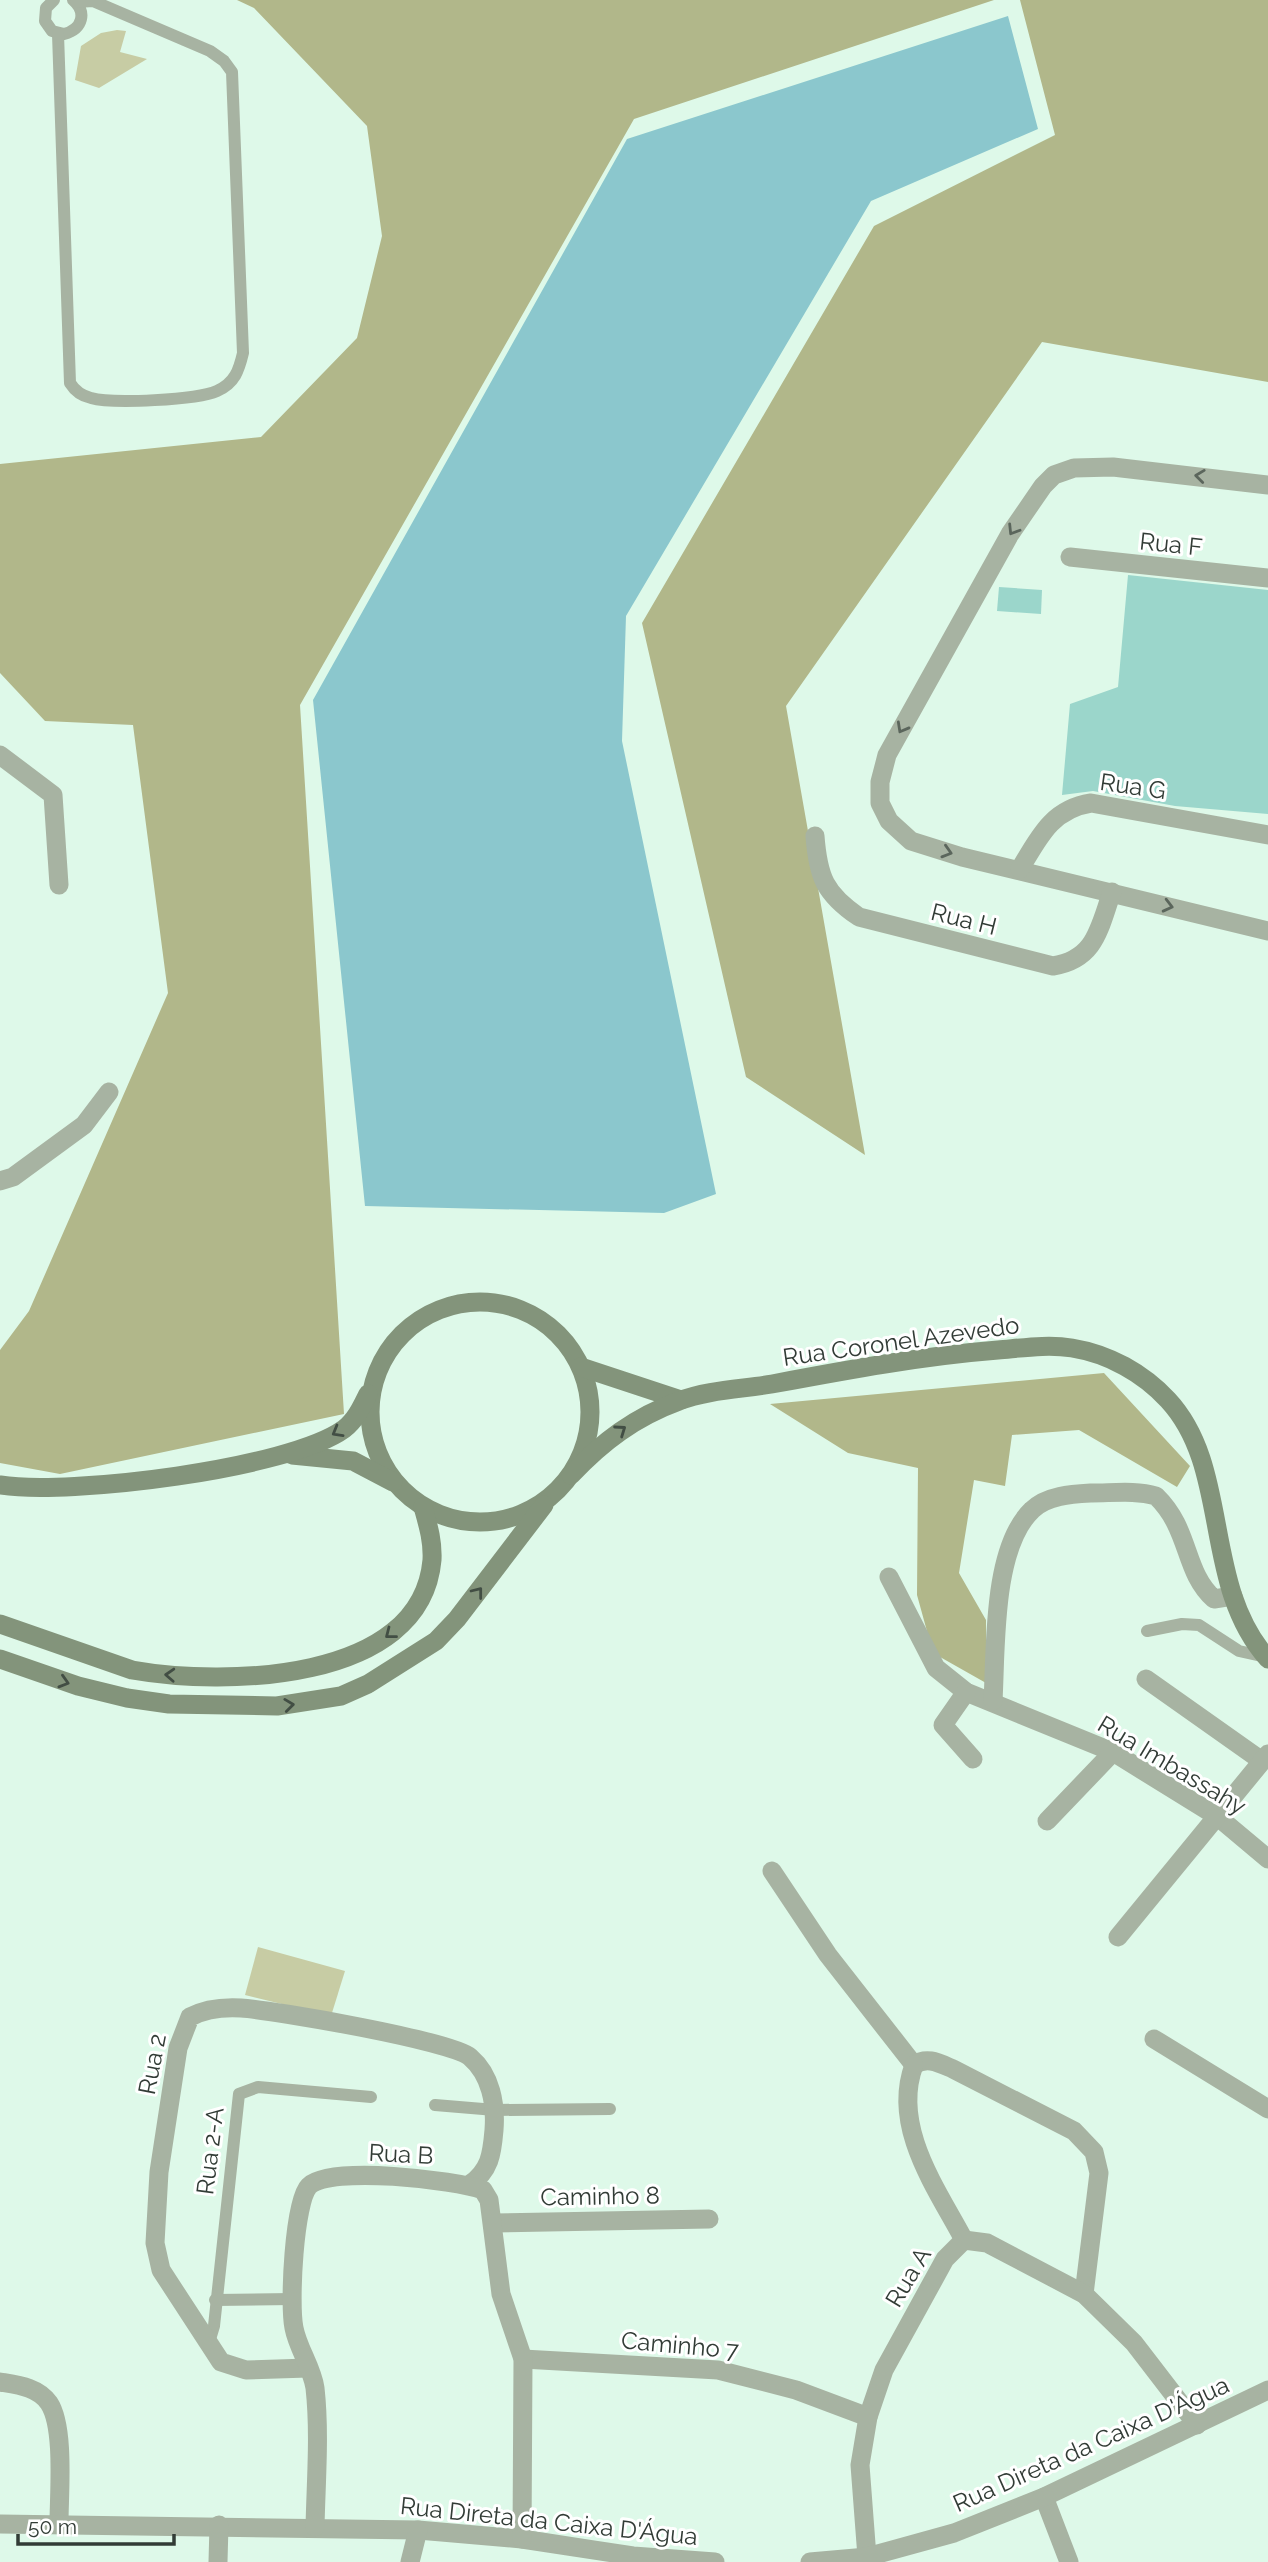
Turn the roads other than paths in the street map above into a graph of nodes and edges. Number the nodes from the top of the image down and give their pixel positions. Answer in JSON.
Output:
{"nodes":[{"id":1,"x":54,"y":0,"type":"edge"},
{"id":2,"x":74,"y":1,"type":"edge"},
{"id":3,"x":58,"y":34,"type":"junction"},
{"id":4,"x":1268,"y":485,"type":"edge"},
{"id":5,"x":1070,"y":558,"type":"dead end"},
{"id":6,"x":1268,"y":578,"type":"edge"},
{"id":7,"x":0,"y":755,"type":"edge"},
{"id":8,"x":1268,"y":835,"type":"edge"},
{"id":9,"x":815,"y":836,"type":"dead end"},
{"id":10,"x":1020,"y":869,"type":"junction"},
{"id":11,"x":59,"y":885,"type":"dead end"},
{"id":12,"x":1112,"y":892,"type":"junction"},
{"id":13,"x":1268,"y":931,"type":"edge"},
{"id":14,"x":109,"y":1092,"type":"dead end"},
{"id":15,"x":0,"y":1181,"type":"edge"},
{"id":16,"x":581,"y":1367,"type":"junction"},
{"id":17,"x":372,"y":1386,"type":"junction"},
{"id":18,"x":681,"y":1400,"type":"junction"},
{"id":19,"x":284,"y":1455,"type":"junction"},
{"id":20,"x":571,"y":1475,"type":"junction"},
{"id":21,"x":394,"y":1483,"type":"junction"},
{"id":22,"x":0,"y":1485,"type":"edge"},
{"id":23,"x":548,"y":1499,"type":"junction"},
{"id":24,"x":423,"y":1507,"type":"junction"},
{"id":25,"x":889,"y":1577,"type":"dead end"},
{"id":26,"x":1233,"y":1597,"type":"junction"},
{"id":27,"x":0,"y":1624,"type":"edge"},
{"id":28,"x":1147,"y":1631,"type":"dead end"},
{"id":29,"x":1267,"y":1658,"type":"edge"},
{"id":30,"x":0,"y":1659,"type":"edge"},
{"id":31,"x":1146,"y":1679,"type":"dead end"},
{"id":32,"x":966,"y":1692,"type":"junction"},
{"id":33,"x":993,"y":1701,"type":"junction"},
{"id":34,"x":1113,"y":1752,"type":"junction"},
{"id":35,"x":1265,"y":1758,"type":"edge"},
{"id":36,"x":973,"y":1759,"type":"dead end"},
{"id":37,"x":1218,"y":1817,"type":"junction"},
{"id":38,"x":1048,"y":1821,"type":"dead end"},
{"id":39,"x":1268,"y":1859,"type":"edge"},
{"id":40,"x":772,"y":1871,"type":"dead end"},
{"id":41,"x":1118,"y":1937,"type":"dead end"},
{"id":42,"x":1154,"y":2039,"type":"dead end"},
{"id":43,"x":914,"y":2065,"type":"junction"},
{"id":44,"x":371,"y":2097,"type":"dead end"},
{"id":45,"x":435,"y":2105,"type":"dead end"},
{"id":46,"x":610,"y":2109,"type":"dead end"},
{"id":47,"x":1268,"y":2109,"type":"edge"},
{"id":48,"x":495,"y":2110,"type":"junction"},
{"id":49,"x":469,"y":2185,"type":"junction"},
{"id":50,"x":709,"y":2218,"type":"dead end"},
{"id":51,"x":493,"y":2223,"type":"junction"},
{"id":52,"x":964,"y":2240,"type":"junction"},
{"id":53,"x":1084,"y":2294,"type":"junction"},
{"id":54,"x":293,"y":2299,"type":"junction"},
{"id":55,"x":215,"y":2300,"type":"junction"},
{"id":56,"x":208,"y":2346,"type":"junction"},
{"id":57,"x":523,"y":2358,"type":"junction"},
{"id":58,"x":308,"y":2368,"type":"junction"},
{"id":59,"x":0,"y":2382,"type":"edge"},
{"id":60,"x":1268,"y":2390,"type":"edge"},
{"id":61,"x":868,"y":2417,"type":"junction"},
{"id":62,"x":1196,"y":2425,"type":"junction"},
{"id":63,"x":1044,"y":2497,"type":"junction"},
{"id":64,"x":0,"y":2524,"type":"edge"},
{"id":65,"x":59,"y":2524,"type":"junction"},
{"id":66,"x":219,"y":2525,"type":"junction"},
{"id":67,"x":315,"y":2527,"type":"junction"},
{"id":68,"x":418,"y":2530,"type":"junction"},
{"id":69,"x":522,"y":2539,"type":"junction"},
{"id":70,"x":576,"y":2554,"type":"edge"},
{"id":71,"x":867,"y":2557,"type":"junction"},
{"id":72,"x":674,"y":2561,"type":"edge"},
{"id":73,"x":218,"y":2562,"type":"edge"},
{"id":74,"x":411,"y":2562,"type":"edge"},
{"id":75,"x":715,"y":2562,"type":"edge"},
{"id":76,"x":810,"y":2562,"type":"edge"},
{"id":77,"x":1069,"y":2562,"type":"edge"}],
"edges":[{"from":1,"to":3,"type":"lane"},
{"from":2,"to":3,"type":"lane"},
{"from":2,"to":3,"type":"lane"},
{"from":4,"to":10,"type":"street","one_way":true},
{"from":5,"to":6,"type":"street","name":"Rua F"},
{"from":7,"to":11,"type":"street"},
{"from":8,"to":10,"type":"street","name":"Rua G"},
{"from":9,"to":12,"type":"street","name":"Rua H"},
{"from":10,"to":12,"type":"street"},
{"from":12,"to":13,"type":"street","one_way":true},
{"from":14,"to":15,"type":"street"},
{"from":16,"to":17,"type":"main road"},
{"from":16,"to":18,"type":"main road"},
{"from":16,"to":20,"type":"main road"},
{"from":17,"to":19,"type":"main road","one_way":true},
{"from":17,"to":21,"type":"main road"},
{"from":20,"to":18,"type":"main road","one_way":true},
{"from":18,"to":26,"type":"main road","name":"Rua Coronel Azevedo"},
{"from":19,"to":21,"type":"main road"},
{"from":19,"to":22,"type":"main road"},
{"from":20,"to":23,"type":"main road"},
{"from":21,"to":24,"type":"main road"},
{"from":23,"to":24,"type":"main road"},
{"from":30,"to":23,"type":"main road","one_way":true},
{"from":24,"to":27,"type":"main road","one_way":true},
{"from":25,"to":32,"type":"street","name":"Rua Imbassahy"},
{"from":26,"to":29,"type":"main road","name":"Rua Coronel Azevedo"},
{"from":26,"to":33,"type":"street"},
{"from":28,"to":29,"type":"lane"},
{"from":31,"to":35,"type":"street"},
{"from":32,"to":33,"type":"street","name":"Rua Imbassahy"},
{"from":32,"to":36,"type":"street"},
{"from":33,"to":34,"type":"street","name":"Rua Imbassahy"},
{"from":34,"to":37,"type":"street","name":"Rua Imbassahy"},
{"from":34,"to":38,"type":"street"},
{"from":35,"to":37,"type":"street"},
{"from":37,"to":39,"type":"street","name":"Rua Imbassahy"},
{"from":37,"to":41,"type":"street"},
{"from":40,"to":43,"type":"street"},
{"from":42,"to":47,"type":"street"},
{"from":43,"to":52,"type":"street"},
{"from":43,"to":53,"type":"street"},
{"from":44,"to":55,"type":"lane","name":"Rua 2-A"},
{"from":45,"to":48,"type":"lane"},
{"from":46,"to":48,"type":"lane"},
{"from":48,"to":49,"type":"street","name":"Rua 2"},
{"from":48,"to":56,"type":"street","name":"Rua 2"},
{"from":49,"to":51,"type":"street"},
{"from":49,"to":54,"type":"street","name":"Rua B"},
{"from":50,"to":51,"type":"street","name":"Caminho 8"},
{"from":51,"to":57,"type":"street"},
{"from":52,"to":53,"type":"street","name":"Rua A"},
{"from":52,"to":61,"type":"street","name":"Rua A"},
{"from":53,"to":62,"type":"street","name":"Rua A"},
{"from":54,"to":55,"type":"lane"},
{"from":54,"to":58,"type":"street","name":"Rua B"},
{"from":55,"to":56,"type":"lane","name":"Rua 2-A"},
{"from":56,"to":58,"type":"street","name":"Rua 2"},
{"from":57,"to":61,"type":"street","name":"Caminho 7"},
{"from":57,"to":69,"type":"street"},
{"from":58,"to":67,"type":"street","name":"Rua B"},
{"from":59,"to":65,"type":"street"},
{"from":60,"to":62,"type":"street","name":"Rua Direta da Caixa D'Água"},
{"from":61,"to":71,"type":"street","name":"Rua A"},
{"from":62,"to":63,"type":"street","name":"Rua Direta da Caixa D'Água"},
{"from":63,"to":71,"type":"street","name":"Rua Direta da Caixa D'Água"},
{"from":63,"to":77,"type":"street"},
{"from":64,"to":65,"type":"street","name":"Rua Direta da Caixa D'Água"},
{"from":65,"to":66,"type":"street","name":"Rua Direta da Caixa D'Água"},
{"from":66,"to":67,"type":"street","name":"Rua Direta da Caixa D'Água"},
{"from":66,"to":73,"type":"street"},
{"from":67,"to":68,"type":"street","name":"Rua Direta da Caixa D'Água"},
{"from":68,"to":69,"type":"street","name":"Rua Direta da Caixa D'Água"},
{"from":68,"to":74,"type":"street"},
{"from":69,"to":70,"type":"street","name":"Rua Direta da Caixa D'Água"},
{"from":70,"to":72,"type":"street","name":"Rua Direta da Caixa D'Água"},
{"from":71,"to":76,"type":"street","name":"Rua Direta da Caixa D'Água"},
{"from":72,"to":75,"type":"street","name":"Rua Direta da Caixa D'Água"}]}
